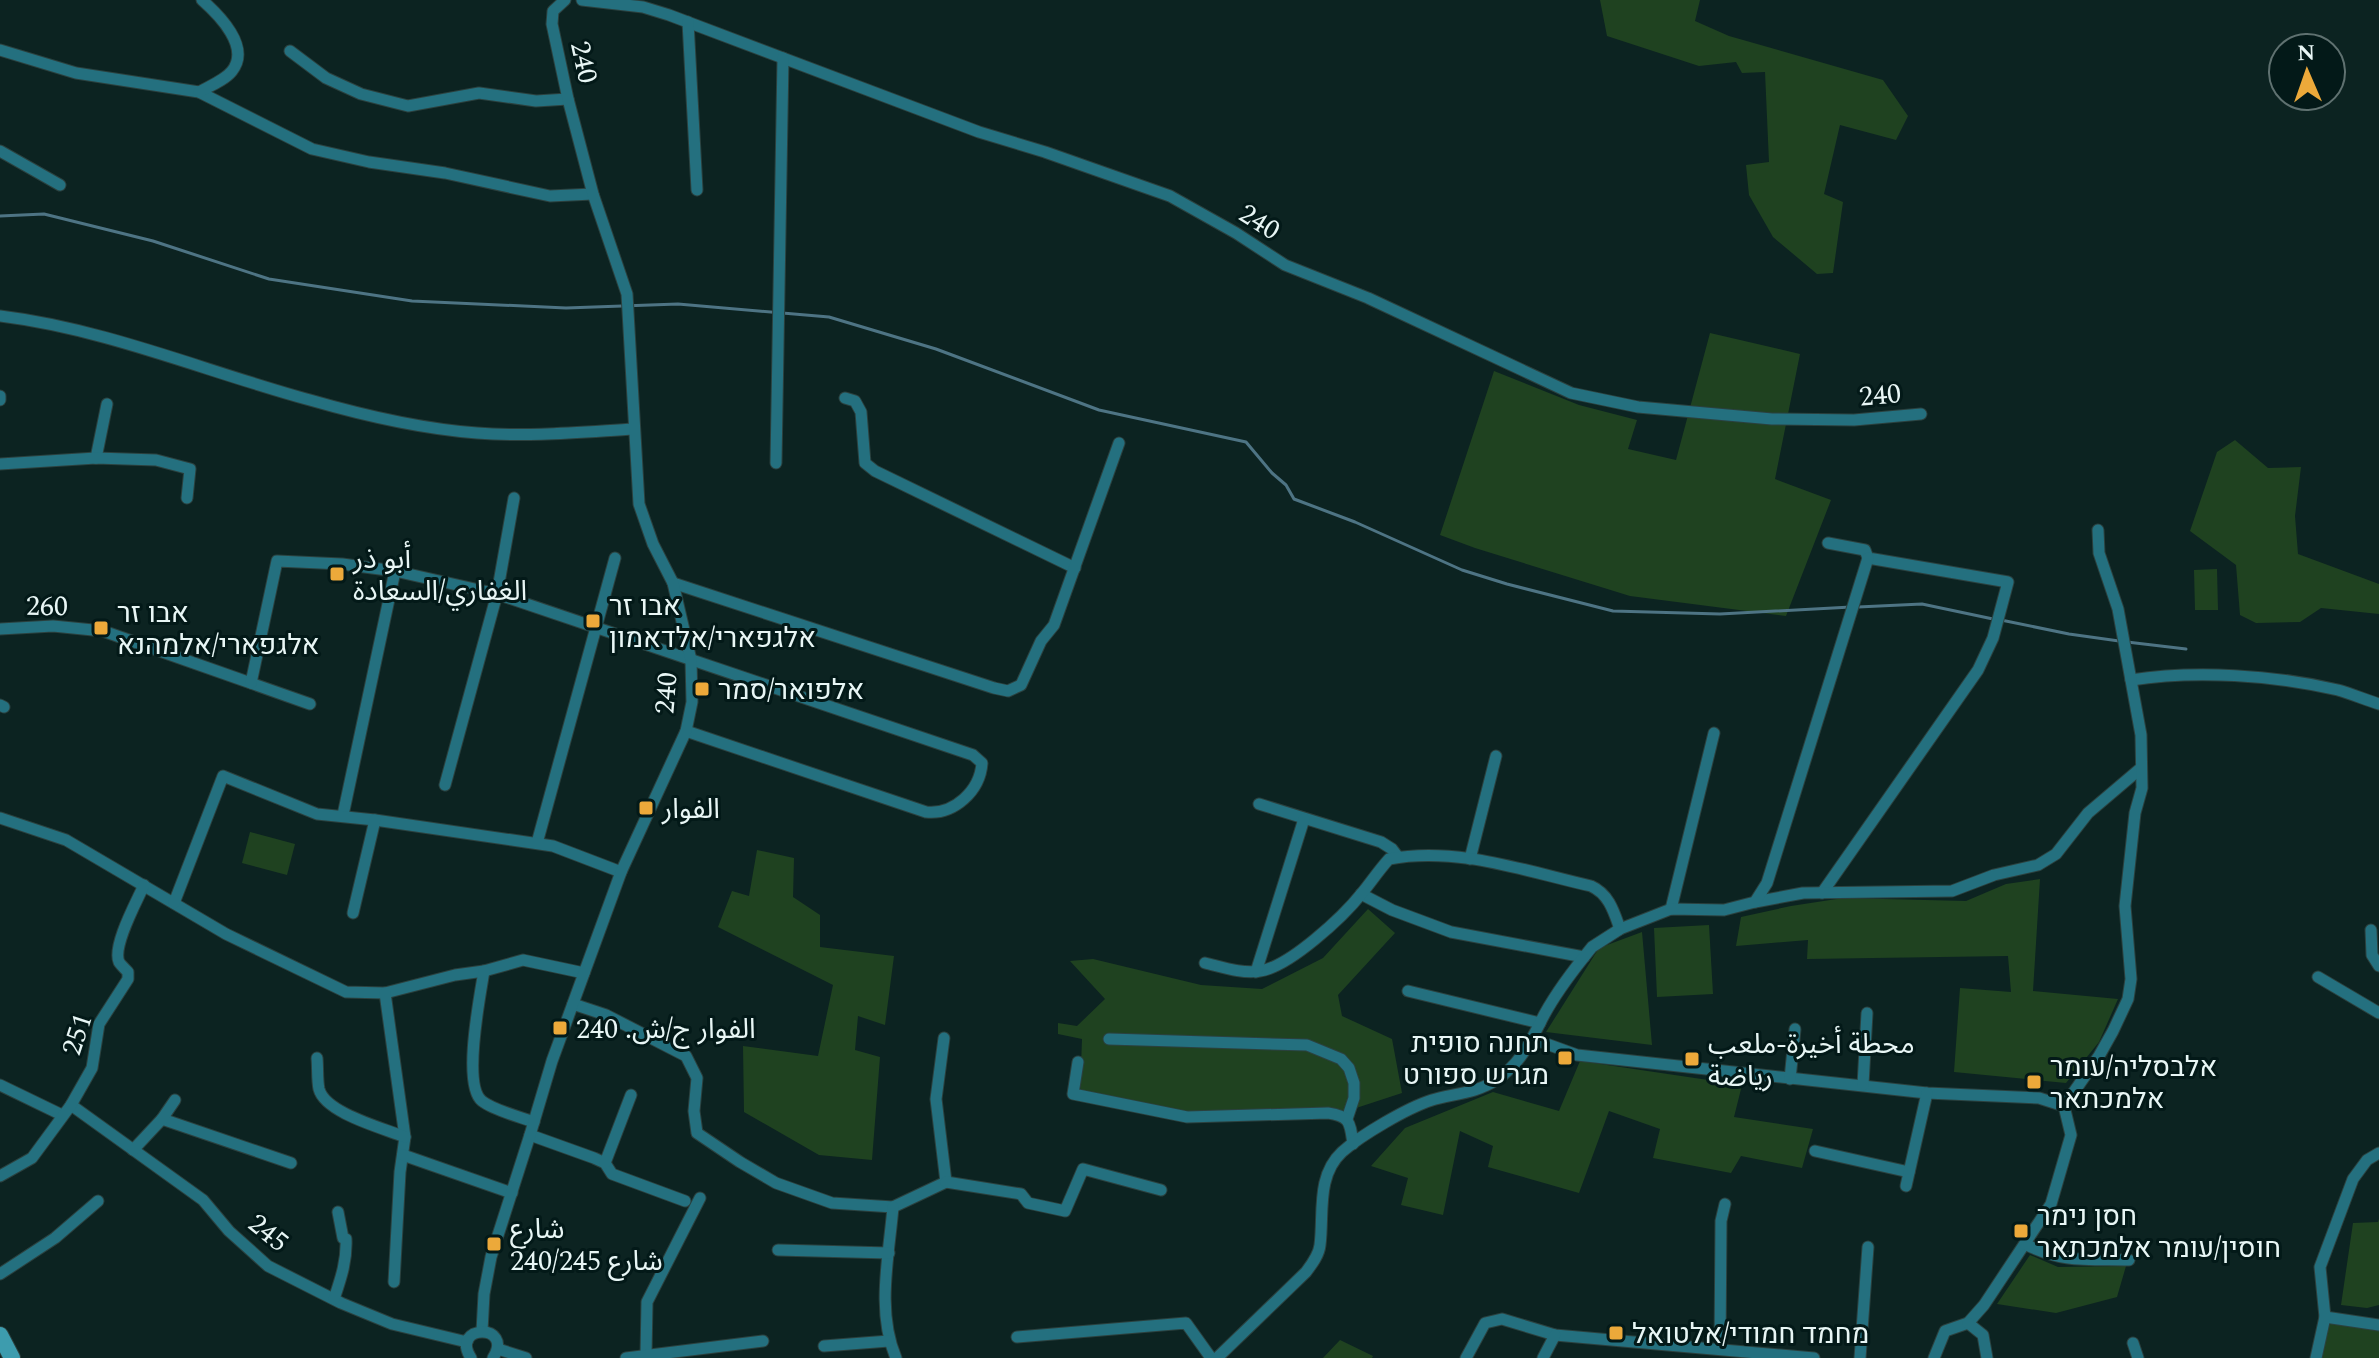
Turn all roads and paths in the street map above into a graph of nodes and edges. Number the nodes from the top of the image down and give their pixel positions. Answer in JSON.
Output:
{"nodes":[{"id":1,"x":202,"y":0,"type":"edge"},
{"id":2,"x":565,"y":0,"type":"edge"},
{"id":3,"x":582,"y":0,"type":"edge"},
{"id":4,"x":688,"y":22,"type":"junction"},
{"id":5,"x":0,"y":50,"type":"edge"},
{"id":6,"x":290,"y":51,"type":"dead end"},
{"id":7,"x":783,"y":58,"type":"junction"},
{"id":8,"x":199,"y":92,"type":"junction"},
{"id":9,"x":568,"y":99,"type":"junction"},
{"id":10,"x":0,"y":151,"type":"edge"},
{"id":11,"x":60,"y":185,"type":"dead end"},
{"id":12,"x":697,"y":190,"type":"dead end"},
{"id":13,"x":593,"y":194,"type":"junction"},
{"id":14,"x":0,"y":316,"type":"edge"},
{"id":15,"x":845,"y":398,"type":"dead end"},
{"id":16,"x":107,"y":404,"type":"dead end"},
{"id":17,"x":1921,"y":414,"type":"dead end"},
{"id":18,"x":634,"y":429,"type":"junction"},
{"id":19,"x":1119,"y":443,"type":"dead end"},
{"id":20,"x":96,"y":458,"type":"junction"},
{"id":21,"x":776,"y":463,"type":"dead end"},
{"id":22,"x":0,"y":464,"type":"edge"},
{"id":23,"x":187,"y":498,"type":"dead end"},
{"id":24,"x":514,"y":498,"type":"dead end"},
{"id":25,"x":2098,"y":530,"type":"dead end"},
{"id":26,"x":1828,"y":543,"type":"dead end"},
{"id":27,"x":615,"y":558,"type":"dead end"},
{"id":28,"x":1868,"y":558,"type":"junction"},
{"id":29,"x":1075,"y":568,"type":"junction"},
{"id":30,"x":395,"y":571,"type":"junction"},
{"id":31,"x":673,"y":583,"type":"junction"},
{"id":32,"x":497,"y":594,"type":"junction"},
{"id":33,"x":597,"y":627,"type":"junction"},
{"id":34,"x":0,"y":629,"type":"edge"},
{"id":35,"x":691,"y":660,"type":"junction"},
{"id":36,"x":2131,"y":680,"type":"junction"},
{"id":37,"x":251,"y":683,"type":"junction"},
{"id":38,"x":310,"y":704,"type":"dead end"},
{"id":39,"x":2379,"y":704,"type":"edge"},
{"id":40,"x":686,"y":731,"type":"junction"},
{"id":41,"x":1714,"y":733,"type":"dead end"},
{"id":42,"x":1496,"y":756,"type":"dead end"},
{"id":43,"x":2141,"y":768,"type":"junction"},
{"id":44,"x":445,"y":785,"type":"dead end"},
{"id":45,"x":1259,"y":804,"type":"dead end"},
{"id":46,"x":343,"y":815,"type":"junction"},
{"id":47,"x":0,"y":818,"type":"edge"},
{"id":48,"x":1304,"y":819,"type":"junction"},
{"id":49,"x":375,"y":820,"type":"junction"},
{"id":50,"x":537,"y":843,"type":"junction"},
{"id":51,"x":1398,"y":857,"type":"junction"},
{"id":52,"x":1470,"y":859,"type":"junction"},
{"id":53,"x":621,"y":872,"type":"junction"},
{"id":54,"x":144,"y":885,"type":"junction"},
{"id":55,"x":1822,"y":893,"type":"junction"},
{"id":56,"x":1361,"y":894,"type":"junction"},
{"id":57,"x":1755,"y":902,"type":"junction"},
{"id":58,"x":174,"y":903,"type":"junction"},
{"id":59,"x":1671,"y":909,"type":"junction"},
{"id":60,"x":353,"y":913,"type":"dead end"},
{"id":61,"x":1620,"y":929,"type":"junction"},
{"id":62,"x":2371,"y":930,"type":"dead end"},
{"id":63,"x":1584,"y":957,"type":"junction"},
{"id":64,"x":1205,"y":963,"type":"dead end"},
{"id":65,"x":2379,"y":966,"type":"edge"},
{"id":66,"x":484,"y":971,"type":"junction"},
{"id":67,"x":1256,"y":972,"type":"junction"},
{"id":68,"x":584,"y":973,"type":"junction"},
{"id":69,"x":2318,"y":977,"type":"dead end"},
{"id":70,"x":1408,"y":991,"type":"dead end"},
{"id":71,"x":385,"y":993,"type":"junction"},
{"id":72,"x":573,"y":1004,"type":"junction"},
{"id":73,"x":1867,"y":1013,"type":"dead end"},
{"id":74,"x":2379,"y":1013,"type":"edge"},
{"id":75,"x":1540,"y":1023,"type":"junction"},
{"id":76,"x":1795,"y":1029,"type":"dead end"},
{"id":77,"x":944,"y":1038,"type":"dead end"},
{"id":78,"x":1109,"y":1039,"type":"dead end"},
{"id":79,"x":1533,"y":1039,"type":"junction"},
{"id":80,"x":317,"y":1058,"type":"dead end"},
{"id":81,"x":1078,"y":1062,"type":"dead end"},
{"id":82,"x":1790,"y":1079,"type":"junction"},
{"id":83,"x":0,"y":1085,"type":"edge"},
{"id":84,"x":1863,"y":1085,"type":"junction"},
{"id":85,"x":1927,"y":1093,"type":"junction"},
{"id":86,"x":631,"y":1095,"type":"dead end"},
{"id":87,"x":175,"y":1100,"type":"dead end"},
{"id":88,"x":71,"y":1105,"type":"junction"},
{"id":89,"x":2064,"y":1106,"type":"junction"},
{"id":90,"x":62,"y":1115,"type":"junction"},
{"id":91,"x":162,"y":1119,"type":"junction"},
{"id":92,"x":1347,"y":1119,"type":"junction"},
{"id":93,"x":534,"y":1122,"type":"junction"},
{"id":94,"x":530,"y":1135,"type":"junction"},
{"id":95,"x":405,"y":1137,"type":"junction"},
{"id":96,"x":1353,"y":1144,"type":"junction"},
{"id":97,"x":133,"y":1150,"type":"junction"},
{"id":98,"x":1815,"y":1151,"type":"dead end"},
{"id":99,"x":2379,"y":1153,"type":"edge"},
{"id":100,"x":403,"y":1155,"type":"junction"},
{"id":101,"x":291,"y":1163,"type":"dead end"},
{"id":102,"x":605,"y":1163,"type":"junction"},
{"id":103,"x":1909,"y":1172,"type":"junction"},
{"id":104,"x":0,"y":1176,"type":"edge"},
{"id":105,"x":946,"y":1182,"type":"junction"},
{"id":106,"x":1906,"y":1186,"type":"dead end"},
{"id":107,"x":1161,"y":1190,"type":"dead end"},
{"id":108,"x":512,"y":1193,"type":"junction"},
{"id":109,"x":700,"y":1198,"type":"dead end"},
{"id":110,"x":98,"y":1201,"type":"dead end"},
{"id":111,"x":685,"y":1201,"type":"dead end"},
{"id":112,"x":1725,"y":1204,"type":"dead end"},
{"id":113,"x":893,"y":1207,"type":"junction"},
{"id":114,"x":338,"y":1212,"type":"dead end"},
{"id":115,"x":2025,"y":1244,"type":"junction"},
{"id":116,"x":1868,"y":1247,"type":"dead end"},
{"id":117,"x":778,"y":1250,"type":"dead end"},
{"id":118,"x":889,"y":1253,"type":"junction"},
{"id":119,"x":2129,"y":1260,"type":"dead end"},
{"id":120,"x":0,"y":1274,"type":"edge"},
{"id":121,"x":394,"y":1282,"type":"dead end"},
{"id":122,"x":334,"y":1299,"type":"junction"},
{"id":123,"x":2325,"y":1317,"type":"junction"},
{"id":124,"x":1968,"y":1323,"type":"junction"},
{"id":125,"x":2379,"y":1325,"type":"edge"},
{"id":126,"x":482,"y":1331,"type":"junction"},
{"id":127,"x":1555,"y":1335,"type":"junction"},
{"id":128,"x":1017,"y":1337,"type":"dead end"},
{"id":129,"x":763,"y":1341,"type":"dead end"},
{"id":130,"x":889,"y":1341,"type":"junction"},
{"id":131,"x":467,"y":1342,"type":"junction"},
{"id":132,"x":2133,"y":1343,"type":"dead end"},
{"id":133,"x":824,"y":1346,"type":"dead end"},
{"id":134,"x":1720,"y":1348,"type":"junction"},
{"id":135,"x":496,"y":1354,"type":"edge"},
{"id":136,"x":646,"y":1355,"type":"junction"},
{"id":137,"x":471,"y":1358,"type":"edge"},
{"id":138,"x":526,"y":1358,"type":"edge"},
{"id":139,"x":626,"y":1358,"type":"edge"},
{"id":140,"x":896,"y":1358,"type":"edge"},
{"id":141,"x":1214,"y":1358,"type":"edge"},
{"id":142,"x":1466,"y":1358,"type":"edge"},
{"id":143,"x":1543,"y":1358,"type":"edge"},
{"id":144,"x":1814,"y":1358,"type":"edge"},
{"id":145,"x":1860,"y":1358,"type":"edge"},
{"id":146,"x":1934,"y":1358,"type":"edge"},
{"id":147,"x":1987,"y":1358,"type":"edge"},
{"id":148,"x":2138,"y":1358,"type":"edge"},
{"id":149,"x":2316,"y":1358,"type":"edge"}],
"edges":[{"from":1,"to":8,"type":"street"},
{"from":2,"to":9,"type":"street","name":"240"},
{"from":3,"to":4,"type":"street","name":"240"},
{"from":4,"to":7,"type":"street","name":"240"},
{"from":4,"to":12,"type":"street"},
{"from":5,"to":8,"type":"street"},
{"from":6,"to":9,"type":"street"},
{"from":7,"to":17,"type":"street","name":"240"},
{"from":7,"to":21,"type":"street"},
{"from":8,"to":13,"type":"street"},
{"from":9,"to":13,"type":"street","name":"240"},
{"from":10,"to":11,"type":"street"},
{"from":13,"to":18,"type":"street","name":"240"},
{"from":14,"to":18,"type":"street"},
{"from":15,"to":29,"type":"street"},
{"from":16,"to":20,"type":"street"},
{"from":18,"to":31,"type":"street","name":"240"},
{"from":19,"to":29,"type":"street"},
{"from":20,"to":22,"type":"street"},
{"from":20,"to":23,"type":"street"},
{"from":24,"to":32,"type":"street"},
{"from":25,"to":36,"type":"street"},
{"from":26,"to":28,"type":"street"},
{"from":27,"to":33,"type":"street"},
{"from":28,"to":55,"type":"street"},
{"from":28,"to":57,"type":"street"},
{"from":29,"to":31,"type":"street"},
{"from":30,"to":32,"type":"street"},
{"from":30,"to":37,"type":"street"},
{"from":30,"to":46,"type":"street"},
{"from":31,"to":35,"type":"street","name":"240"},
{"from":32,"to":33,"type":"street"},
{"from":32,"to":44,"type":"street"},
{"from":33,"to":35,"type":"street"},
{"from":33,"to":50,"type":"street"},
{"from":34,"to":37,"type":"street","name":"260"},
{"from":35,"to":40,"type":"street","name":"240"},
{"from":35,"to":40,"type":"street"},
{"from":36,"to":39,"type":"street"},
{"from":36,"to":43,"type":"street"},
{"from":37,"to":38,"type":"street","name":"260"},
{"from":40,"to":53,"type":"street","name":"240"},
{"from":41,"to":59,"type":"street"},
{"from":42,"to":52,"type":"street"},
{"from":43,"to":55,"type":"street"},
{"from":43,"to":89,"type":"street"},
{"from":45,"to":48,"type":"street"},
{"from":46,"to":49,"type":"street"},
{"from":46,"to":58,"type":"street"},
{"from":47,"to":54,"type":"street"},
{"from":48,"to":51,"type":"street"},
{"from":48,"to":67,"type":"street"},
{"from":49,"to":50,"type":"street"},
{"from":49,"to":60,"type":"street"},
{"from":50,"to":53,"type":"street"},
{"from":51,"to":52,"type":"street"},
{"from":51,"to":56,"type":"street"},
{"from":52,"to":61,"type":"street"},
{"from":53,"to":68,"type":"street","name":"240"},
{"from":54,"to":58,"type":"street"},
{"from":54,"to":88,"type":"street","name":"251"},
{"from":55,"to":57,"type":"street"},
{"from":56,"to":63,"type":"street"},
{"from":56,"to":67,"type":"street"},
{"from":57,"to":59,"type":"street"},
{"from":58,"to":71,"type":"street"},
{"from":59,"to":61,"type":"street"},
{"from":61,"to":63,"type":"street"},
{"from":62,"to":65,"type":"street"},
{"from":63,"to":75,"type":"street"},
{"from":64,"to":67,"type":"street"},
{"from":66,"to":68,"type":"street"},
{"from":66,"to":71,"type":"street"},
{"from":66,"to":93,"type":"street"},
{"from":68,"to":72,"type":"street","name":"240"},
{"from":69,"to":74,"type":"street"},
{"from":70,"to":75,"type":"street"},
{"from":71,"to":95,"type":"street"},
{"from":72,"to":93,"type":"street","name":"240"},
{"from":72,"to":113,"type":"street"},
{"from":73,"to":84,"type":"street"},
{"from":75,"to":79,"type":"street"},
{"from":76,"to":82,"type":"street"},
{"from":77,"to":105,"type":"street"},
{"from":78,"to":92,"type":"street"},
{"from":79,"to":82,"type":"street"},
{"from":79,"to":96,"type":"street"},
{"from":80,"to":95,"type":"street"},
{"from":81,"to":92,"type":"street"},
{"from":82,"to":84,"type":"street"},
{"from":83,"to":90,"type":"street"},
{"from":84,"to":85,"type":"street"},
{"from":85,"to":89,"type":"street"},
{"from":85,"to":103,"type":"street"},
{"from":86,"to":102,"type":"street"},
{"from":87,"to":91,"type":"street"},
{"from":88,"to":90,"type":"street","name":"251"},
{"from":88,"to":97,"type":"street","name":"245"},
{"from":89,"to":115,"type":"street"},
{"from":90,"to":104,"type":"street","name":"251"},
{"from":91,"to":97,"type":"street"},
{"from":91,"to":101,"type":"street"},
{"from":92,"to":96,"type":"street"},
{"from":93,"to":94,"type":"street","name":"240"},
{"from":94,"to":102,"type":"street"},
{"from":94,"to":108,"type":"street","name":"240"},
{"from":95,"to":100,"type":"street"},
{"from":96,"to":141,"type":"street"},
{"from":97,"to":122,"type":"street","name":"245"},
{"from":98,"to":103,"type":"street"},
{"from":99,"to":123,"type":"street"},
{"from":100,"to":108,"type":"street"},
{"from":100,"to":121,"type":"street"},
{"from":102,"to":111,"type":"street"},
{"from":103,"to":106,"type":"street"},
{"from":105,"to":107,"type":"street"},
{"from":105,"to":113,"type":"street"},
{"from":108,"to":126,"type":"street","name":"240"},
{"from":109,"to":136,"type":"street"},
{"from":110,"to":120,"type":"street"},
{"from":112,"to":134,"type":"street"},
{"from":113,"to":118,"type":"street"},
{"from":114,"to":122,"type":"street"},
{"from":115,"to":119,"type":"street"},
{"from":115,"to":124,"type":"street"},
{"from":116,"to":145,"type":"street"},
{"from":117,"to":118,"type":"street"},
{"from":118,"to":130,"type":"street"},
{"from":122,"to":131,"type":"street","name":"245"},
{"from":123,"to":125,"type":"street"},
{"from":123,"to":149,"type":"street"},
{"from":124,"to":146,"type":"street"},
{"from":124,"to":147,"type":"street"},
{"from":126,"to":131,"type":"street"},
{"from":126,"to":135,"type":"street"},
{"from":127,"to":134,"type":"street"},
{"from":127,"to":142,"type":"street"},
{"from":127,"to":143,"type":"street"},
{"from":128,"to":141,"type":"street"},
{"from":129,"to":136,"type":"street"},
{"from":130,"to":133,"type":"street"},
{"from":130,"to":140,"type":"street"},
{"from":131,"to":137,"type":"street"},
{"from":132,"to":148,"type":"street"},
{"from":134,"to":144,"type":"street"},
{"from":135,"to":138,"type":"street"},
{"from":136,"to":139,"type":"street"}]}
